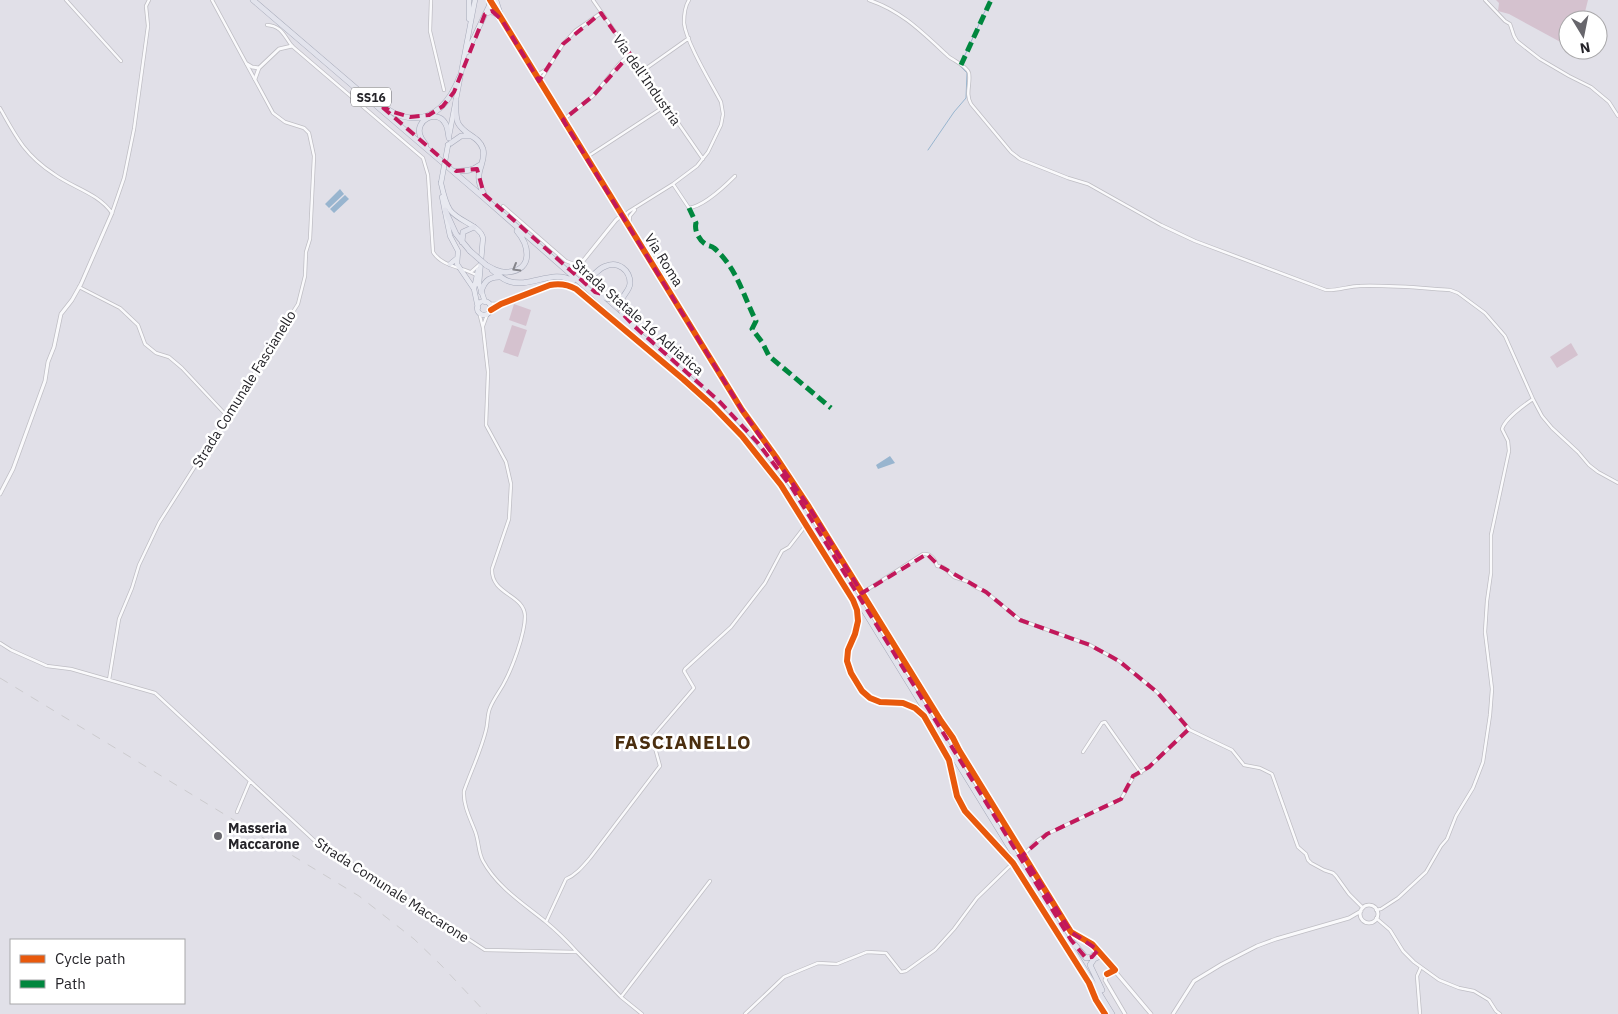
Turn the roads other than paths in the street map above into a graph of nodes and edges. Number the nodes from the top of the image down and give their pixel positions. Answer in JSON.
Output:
{"nodes":[{"id":1,"x":66,"y":0,"type":"edge"},
{"id":2,"x":149,"y":0,"type":"edge"},
{"id":3,"x":212,"y":0,"type":"edge"},
{"id":4,"x":253,"y":0,"type":"edge"},
{"id":5,"x":258,"y":0,"type":"edge"},
{"id":6,"x":431,"y":0,"type":"edge"},
{"id":7,"x":469,"y":0,"type":"edge"},
{"id":8,"x":475,"y":0,"type":"edge"},
{"id":9,"x":490,"y":0,"type":"edge"},
{"id":10,"x":496,"y":0,"type":"edge"},
{"id":11,"x":593,"y":0,"type":"edge"},
{"id":12,"x":689,"y":0,"type":"edge"},
{"id":13,"x":869,"y":0,"type":"edge"},
{"id":14,"x":1485,"y":0,"type":"edge"},
{"id":15,"x":601,"y":13,"type":"junction"},
{"id":16,"x":485,"y":14,"type":"junction"},
{"id":17,"x":502,"y":20,"type":"junction"},
{"id":18,"x":267,"y":25,"type":"dead end"},
{"id":19,"x":688,"y":38,"type":"junction"},
{"id":20,"x":467,"y":42,"type":"junction"},
{"id":21,"x":292,"y":46,"type":"junction"},
{"id":22,"x":630,"y":54,"type":"junction"},
{"id":23,"x":121,"y":61,"type":"dead end"},
{"id":24,"x":463,"y":63,"type":"junction"},
{"id":25,"x":247,"y":64,"type":"junction"},
{"id":26,"x":259,"y":68,"type":"junction"},
{"id":27,"x":546,"y":70,"type":"junction"},
{"id":28,"x":251,"y":72,"type":"junction"},
{"id":29,"x":642,"y":72,"type":"junction"},
{"id":30,"x":460,"y":76,"type":"junction"},
{"id":31,"x":536,"y":76,"type":"junction"},
{"id":32,"x":255,"y":79,"type":"junction"},
{"id":33,"x":540,"y":81,"type":"junction"},
{"id":34,"x":444,"y":90,"type":"dead end"},
{"id":35,"x":373,"y":99,"type":"junction"},
{"id":36,"x":456,"y":100,"type":"junction"},
{"id":37,"x":665,"y":106,"type":"junction"},
{"id":38,"x":0,"y":108,"type":"edge"},
{"id":39,"x":1618,"y":116,"type":"edge"},
{"id":40,"x":563,"y":120,"type":"junction"},
{"id":41,"x":473,"y":137,"type":"junction"},
{"id":42,"x":449,"y":138,"type":"junction"},
{"id":43,"x":426,"y":145,"type":"junction"},
{"id":44,"x":448,"y":145,"type":"junction"},
{"id":45,"x":586,"y":157,"type":"junction"},
{"id":46,"x":703,"y":159,"type":"junction"},
{"id":47,"x":480,"y":165,"type":"junction"},
{"id":48,"x":456,"y":171,"type":"junction"},
{"id":49,"x":735,"y":176,"type":"dead end"},
{"id":50,"x":441,"y":183,"type":"junction"},
{"id":51,"x":674,"y":184,"type":"junction"},
{"id":52,"x":477,"y":192,"type":"junction"},
{"id":53,"x":484,"y":194,"type":"junction"},
{"id":54,"x":503,"y":206,"type":"dead end"},
{"id":55,"x":636,"y":209,"type":"junction"},
{"id":56,"x":444,"y":210,"type":"junction"},
{"id":57,"x":628,"y":212,"type":"junction"},
{"id":58,"x":112,"y":213,"type":"junction"},
{"id":59,"x":622,"y":215,"type":"junction"},
{"id":60,"x":630,"y":216,"type":"junction"},
{"id":61,"x":629,"y":226,"type":"junction"},
{"id":62,"x":474,"y":227,"type":"junction"},
{"id":63,"x":462,"y":243,"type":"junction"},
{"id":64,"x":456,"y":259,"type":"junction"},
{"id":65,"x":450,"y":264,"type":"junction"},
{"id":66,"x":486,"y":265,"type":"junction"},
{"id":67,"x":579,"y":266,"type":"junction"},
{"id":68,"x":460,"y":270,"type":"junction"},
{"id":69,"x":475,"y":275,"type":"junction"},
{"id":70,"x":500,"y":277,"type":"junction"},
{"id":71,"x":79,"y":287,"type":"junction"},
{"id":72,"x":474,"y":289,"type":"junction"},
{"id":73,"x":481,"y":292,"type":"junction"},
{"id":74,"x":593,"y":293,"type":"junction"},
{"id":75,"x":622,"y":298,"type":"junction"},
{"id":76,"x":487,"y":303,"type":"junction"},
{"id":77,"x":501,"y":304,"type":"junction"},
{"id":78,"x":478,"y":310,"type":"junction"},
{"id":79,"x":491,"y":310,"type":"junction"},
{"id":80,"x":487,"y":315,"type":"junction"},
{"id":81,"x":634,"y":326,"type":"junction"},
{"id":82,"x":483,"y":328,"type":"junction"},
{"id":83,"x":1533,"y":399,"type":"junction"},
{"id":84,"x":227,"y":416,"type":"junction"},
{"id":85,"x":1618,"y":483,"type":"edge"},
{"id":86,"x":0,"y":494,"type":"edge"},
{"id":87,"x":806,"y":524,"type":"junction"},
{"id":88,"x":862,"y":593,"type":"junction"},
{"id":89,"x":0,"y":643,"type":"edge"},
{"id":90,"x":109,"y":680,"type":"junction"},
{"id":91,"x":1189,"y":728,"type":"junction"},
{"id":92,"x":1083,"y":752,"type":"dead end"},
{"id":93,"x":1141,"y":772,"type":"junction"},
{"id":94,"x":250,"y":780,"type":"junction"},
{"id":95,"x":238,"y":812,"type":"dead end"},
{"id":96,"x":1023,"y":855,"type":"junction"},
{"id":97,"x":1013,"y":862,"type":"junction"},
{"id":98,"x":710,"y":881,"type":"dead end"},
{"id":99,"x":1362,"y":909,"type":"junction"},
{"id":100,"x":1376,"y":910,"type":"junction"},
{"id":101,"x":1349,"y":918,"type":"junction"},
{"id":102,"x":1376,"y":918,"type":"junction"},
{"id":103,"x":1361,"y":919,"type":"junction"},
{"id":104,"x":546,"y":922,"type":"junction"},
{"id":105,"x":1071,"y":940,"type":"junction"},
{"id":106,"x":577,"y":952,"type":"junction"},
{"id":107,"x":1100,"y":953,"type":"junction"},
{"id":108,"x":1112,"y":966,"type":"junction"},
{"id":109,"x":1420,"y":967,"type":"junction"},
{"id":110,"x":1115,"y":970,"type":"junction"},
{"id":111,"x":1107,"y":974,"type":"junction"},
{"id":112,"x":1102,"y":990,"type":"junction"},
{"id":113,"x":621,"y":997,"type":"junction"},
{"id":114,"x":1105,"y":999,"type":"junction"},
{"id":115,"x":1111,"y":1010,"type":"edge"},
{"id":116,"x":1104,"y":1013,"type":"edge"},
{"id":117,"x":642,"y":1014,"type":"edge"},
{"id":118,"x":745,"y":1014,"type":"edge"},
{"id":119,"x":1116,"y":1014,"type":"edge"},
{"id":120,"x":1125,"y":1014,"type":"edge"},
{"id":121,"x":1151,"y":1014,"type":"edge"},
{"id":122,"x":1172,"y":1014,"type":"edge"},
{"id":123,"x":1420,"y":1014,"type":"edge"},
{"id":124,"x":1500,"y":1014,"type":"edge"}],
"edges":[{"from":1,"to":23,"type":"street"},
{"from":2,"to":58,"type":"street"},
{"from":3,"to":25,"type":"street","name":"Strada Comunale Fascianello"},
{"from":4,"to":52,"type":"highway","name":"Strada Statale 16 Adriatica","number":"SS16"},
{"from":5,"to":35,"type":"highway","name":"Strada Statale 16 Adriatica","number":"SS16"},
{"from":6,"to":34,"type":"street"},
{"from":7,"to":20,"type":"main road"},
{"from":8,"to":20,"type":"main road"},
{"from":9,"to":16,"type":"main road"},
{"from":9,"to":17,"type":"street","name":"Via Roma"},
{"from":10,"to":17,"type":"main road"},
{"from":11,"to":15,"type":"street","name":"Via dell'Industria"},
{"from":12,"to":19,"type":"street"},
{"from":13,"to":83,"type":"street"},
{"from":14,"to":39,"type":"street"},
{"from":15,"to":22,"type":"street","name":"Via dell'Industria"},
{"from":15,"to":27,"type":"street"},
{"from":16,"to":17,"type":"main road"},
{"from":16,"to":24,"type":"main road"},
{"from":17,"to":31,"type":"street","name":"Via Roma"},
{"from":18,"to":21,"type":"street"},
{"from":19,"to":29,"type":"street"},
{"from":19,"to":46,"type":"street"},
{"from":20,"to":24,"type":"main road"},
{"from":21,"to":26,"type":"street"},
{"from":21,"to":65,"type":"street"},
{"from":22,"to":29,"type":"street","name":"Via dell'Industria"},
{"from":22,"to":40,"type":"street"},
{"from":24,"to":30,"type":"main road"},
{"from":25,"to":26,"type":"street"},
{"from":25,"to":28,"type":"street","name":"Strada Comunale Fascianello"},
{"from":26,"to":28,"type":"street"},
{"from":26,"to":32,"type":"street"},
{"from":27,"to":31,"type":"street"},
{"from":27,"to":33,"type":"street"},
{"from":28,"to":32,"type":"street","name":"Strada Comunale Fascianello"},
{"from":29,"to":37,"type":"street","name":"Via dell'Industria"},
{"from":30,"to":35,"type":"highway"},
{"from":30,"to":36,"type":"main road"},
{"from":31,"to":33,"type":"street","name":"Via Roma"},
{"from":32,"to":84,"type":"street","name":"Strada Comunale Fascianello"},
{"from":33,"to":40,"type":"street","name":"Via Roma"},
{"from":35,"to":43,"type":"highway","name":"Strada Statale 16 Adriatica","number":"SS16"},
{"from":36,"to":41,"type":"highway"},
{"from":36,"to":42,"type":"main road"},
{"from":37,"to":45,"type":"street"},
{"from":37,"to":46,"type":"street","name":"Via dell'Industria"},
{"from":38,"to":58,"type":"street"},
{"from":40,"to":45,"type":"street","name":"Via Roma"},
{"from":41,"to":44,"type":"highway"},
{"from":41,"to":47,"type":"highway"},
{"from":42,"to":43,"type":"highway"},
{"from":42,"to":44,"type":"main road"},
{"from":43,"to":48,"type":"highway","name":"Strada Statale 16 Adriatica","number":"SS16"},
{"from":44,"to":50,"type":"main road","bridge":true},
{"from":45,"to":59,"type":"street","name":"Via Roma"},
{"from":46,"to":51,"type":"street"},
{"from":47,"to":48,"type":"highway"},
{"from":47,"to":53,"type":"highway"},
{"from":48,"to":53,"type":"highway","name":"Strada Statale 16 Adriatica","number":"SS16"},
{"from":49,"to":51,"type":"street"},
{"from":50,"to":56,"type":"main road"},
{"from":50,"to":62,"type":"main road"},
{"from":51,"to":55,"type":"street"},
{"from":52,"to":66,"type":"highway","one_way":true},
{"from":52,"to":74,"type":"highway","name":"Strada Statale 16 Adriatica","number":"SS16"},
{"from":53,"to":74,"type":"highway","name":"Strada Statale 16 Adriatica","number":"SS16"},
{"from":54,"to":67,"type":"street"},
{"from":55,"to":57,"type":"street"},
{"from":55,"to":60,"type":"street"},
{"from":56,"to":63,"type":"highway"},
{"from":56,"to":64,"type":"main road"},
{"from":57,"to":59,"type":"street"},
{"from":57,"to":59,"type":"street"},
{"from":58,"to":71,"type":"street"},
{"from":59,"to":60,"type":"street"},
{"from":59,"to":61,"type":"street","name":"Via Roma"},
{"from":59,"to":67,"type":"street"},
{"from":60,"to":61,"type":"street"},
{"from":61,"to":88,"type":"street","name":"Via Roma"},
{"from":62,"to":63,"type":"highway"},
{"from":62,"to":69,"type":"main road"},
{"from":63,"to":66,"type":"highway","bridge":true},
{"from":64,"to":65,"type":"main road"},
{"from":64,"to":68,"type":"main road"},
{"from":65,"to":68,"type":"street"},
{"from":66,"to":70,"type":"highway"},
{"from":67,"to":75,"type":"highway"},
{"from":68,"to":69,"type":"street"},
{"from":68,"to":72,"type":"main road"},
{"from":69,"to":72,"type":"main road"},
{"from":69,"to":73,"type":"main road"},
{"from":70,"to":73,"type":"highway"},
{"from":70,"to":74,"type":"highway"},
{"from":71,"to":84,"type":"street"},
{"from":71,"to":86,"type":"street"},
{"from":72,"to":78,"type":"main road"},
{"from":73,"to":76,"type":"main road"},
{"from":74,"to":75,"type":"highway"},
{"from":74,"to":81,"type":"highway","name":"Strada Statale 16 Adriatica","number":"SS16"},
{"from":74,"to":114,"type":"highway","name":"Strada Statale 16 Adriatica","number":"SS16"},
{"from":75,"to":81,"type":"highway"},
{"from":76,"to":77,"type":"street"},
{"from":76,"to":78,"type":"main road"},
{"from":76,"to":79,"type":"main road"},
{"from":77,"to":79,"type":"street"},
{"from":77,"to":87,"type":"street"},
{"from":78,"to":80,"type":"main road"},
{"from":78,"to":82,"type":"street"},
{"from":79,"to":80,"type":"main road"},
{"from":80,"to":82,"type":"street"},
{"from":81,"to":105,"type":"highway","name":"Strada Statale 16 Adriatica","number":"SS16"},
{"from":82,"to":104,"type":"street"},
{"from":83,"to":85,"type":"street"},
{"from":83,"to":100,"type":"street"},
{"from":84,"to":90,"type":"street","name":"Strada Comunale Fascianello"},
{"from":87,"to":97,"type":"street"},
{"from":87,"to":104,"type":"street"},
{"from":88,"to":91,"type":"street"},
{"from":88,"to":96,"type":"street","name":"Via Roma"},
{"from":89,"to":90,"type":"street","name":"Strada Comunale Maccarone"},
{"from":90,"to":94,"type":"street","name":"Strada Comunale Maccarone"},
{"from":91,"to":93,"type":"street"},
{"from":91,"to":99,"type":"street"},
{"from":92,"to":93,"type":"street"},
{"from":93,"to":96,"type":"street"},
{"from":94,"to":95,"type":"street"},
{"from":94,"to":106,"type":"street","name":"Strada Comunale Maccarone"},
{"from":96,"to":107,"type":"street","name":"Via Roma"},
{"from":97,"to":116,"type":"street"},
{"from":97,"to":118,"type":"street"},
{"from":98,"to":113,"type":"street"},
{"from":99,"to":100,"type":"street"},
{"from":99,"to":101,"type":"street"},
{"from":99,"to":103,"type":"street"},
{"from":100,"to":102,"type":"street"},
{"from":101,"to":103,"type":"street"},
{"from":101,"to":122,"type":"street"},
{"from":102,"to":103,"type":"street"},
{"from":102,"to":109,"type":"street"},
{"from":104,"to":106,"type":"street"},
{"from":105,"to":107,"type":"highway"},
{"from":105,"to":112,"type":"highway","name":"Strada Statale 16 Adriatica","number":"SS16"},
{"from":106,"to":113,"type":"street"},
{"from":107,"to":108,"type":"street"},
{"from":107,"to":112,"type":"highway"},
{"from":108,"to":110,"type":"street"},
{"from":108,"to":111,"type":"street"},
{"from":109,"to":123,"type":"street"},
{"from":109,"to":124,"type":"street"},
{"from":110,"to":111,"type":"street"},
{"from":110,"to":121,"type":"street"},
{"from":111,"to":120,"type":"street"},
{"from":112,"to":114,"type":"highway","name":"Strada Statale 16 Adriatica","number":"SS16"},
{"from":113,"to":117,"type":"street"},
{"from":114,"to":115,"type":"highway","name":"Strada Statale 16 Adriatica","number":"SS16"},
{"from":115,"to":119,"type":"highway","name":"Strada Statale 16 Adriatica","number":"SS16"}]}
